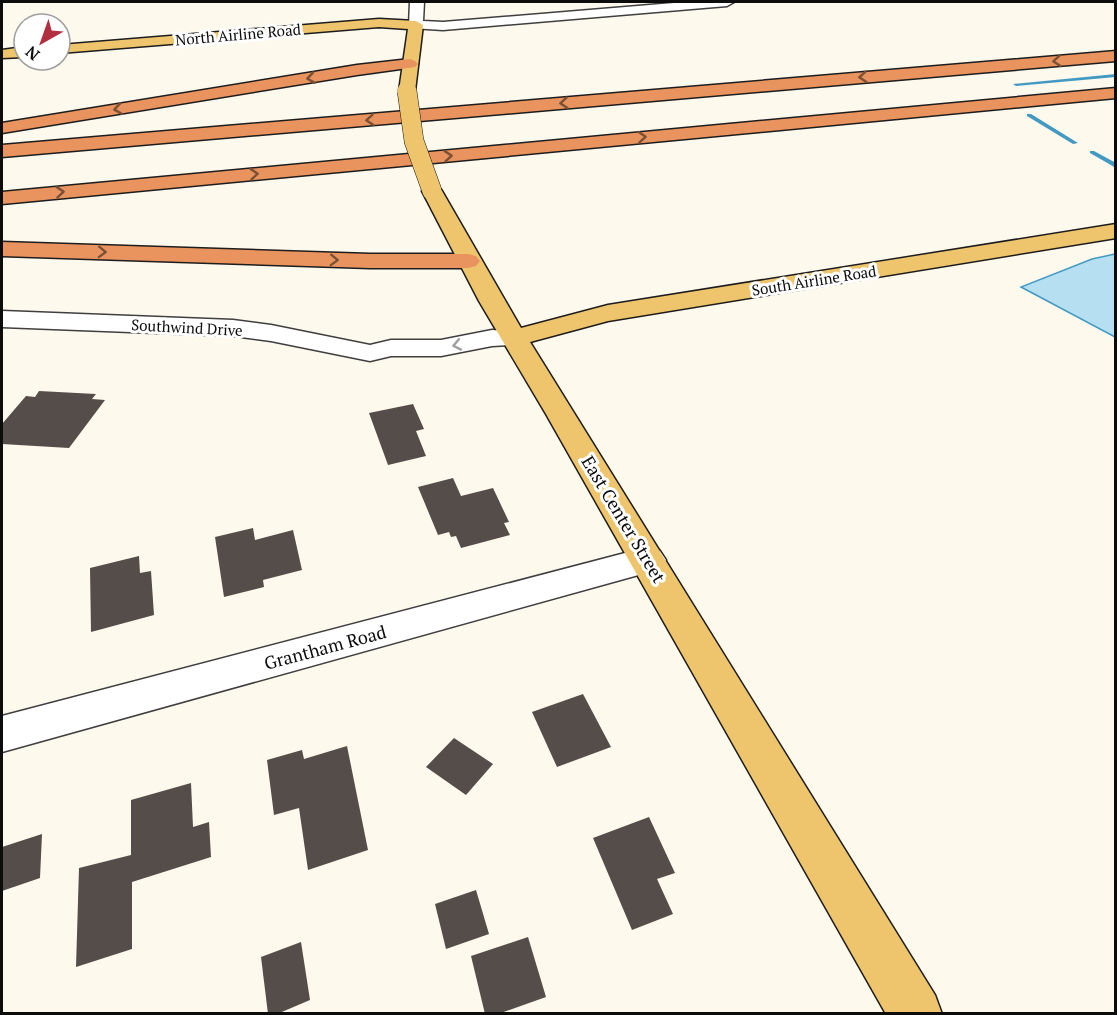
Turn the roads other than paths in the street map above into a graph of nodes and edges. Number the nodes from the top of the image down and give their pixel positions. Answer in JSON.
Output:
{"nodes":[{"id":1,"x":417,"y":2,"type":"edge"},
{"id":2,"x":727,"y":2,"type":"edge"},
{"id":3,"x":416,"y":25,"type":"junction"},
{"id":4,"x":72,"y":48,"type":"edge"},
{"id":5,"x":1116,"y":56,"type":"edge"},
{"id":6,"x":410,"y":64,"type":"junction"},
{"id":7,"x":1116,"y":93,"type":"edge"},
{"id":8,"x":2,"y":128,"type":"edge"},
{"id":9,"x":2,"y":152,"type":"edge"},
{"id":10,"x":2,"y":198,"type":"edge"},
{"id":11,"x":1116,"y":231,"type":"edge"},
{"id":12,"x":2,"y":249,"type":"edge"},
{"id":13,"x":468,"y":261,"type":"junction"},
{"id":14,"x":2,"y":319,"type":"edge"},
{"id":15,"x":515,"y":338,"type":"junction"},
{"id":16,"x":648,"y":561,"type":"junction"},
{"id":17,"x":2,"y":735,"type":"edge"},
{"id":18,"x":916,"y":1014,"type":"edge"}],
"edges":[{"from":1,"to":3,"type":"street","name":"East Center Street"},
{"from":2,"to":3,"type":"street"},
{"from":3,"to":4,"type":"main road","name":"North Airline Road"},
{"from":3,"to":6,"type":"main road","name":"East Center Street"},
{"from":5,"to":9,"type":"highway","one_way":true},
{"from":6,"to":8,"type":"highway","one_way":true},
{"from":6,"to":13,"type":"main road","name":"East Center Street","bridge":true},
{"from":10,"to":7,"type":"highway","one_way":true},
{"from":11,"to":15,"type":"main road","name":"South Airline Road"},
{"from":12,"to":13,"type":"highway","one_way":true},
{"from":13,"to":15,"type":"main road","name":"East Center Street"},
{"from":14,"to":15,"type":"street","name":"Southwind Drive"},
{"from":15,"to":16,"type":"main road","name":"East Center Street"},
{"from":16,"to":17,"type":"street","name":"Grantham Road"},
{"from":16,"to":18,"type":"main road","name":"East Center Street"}]}
